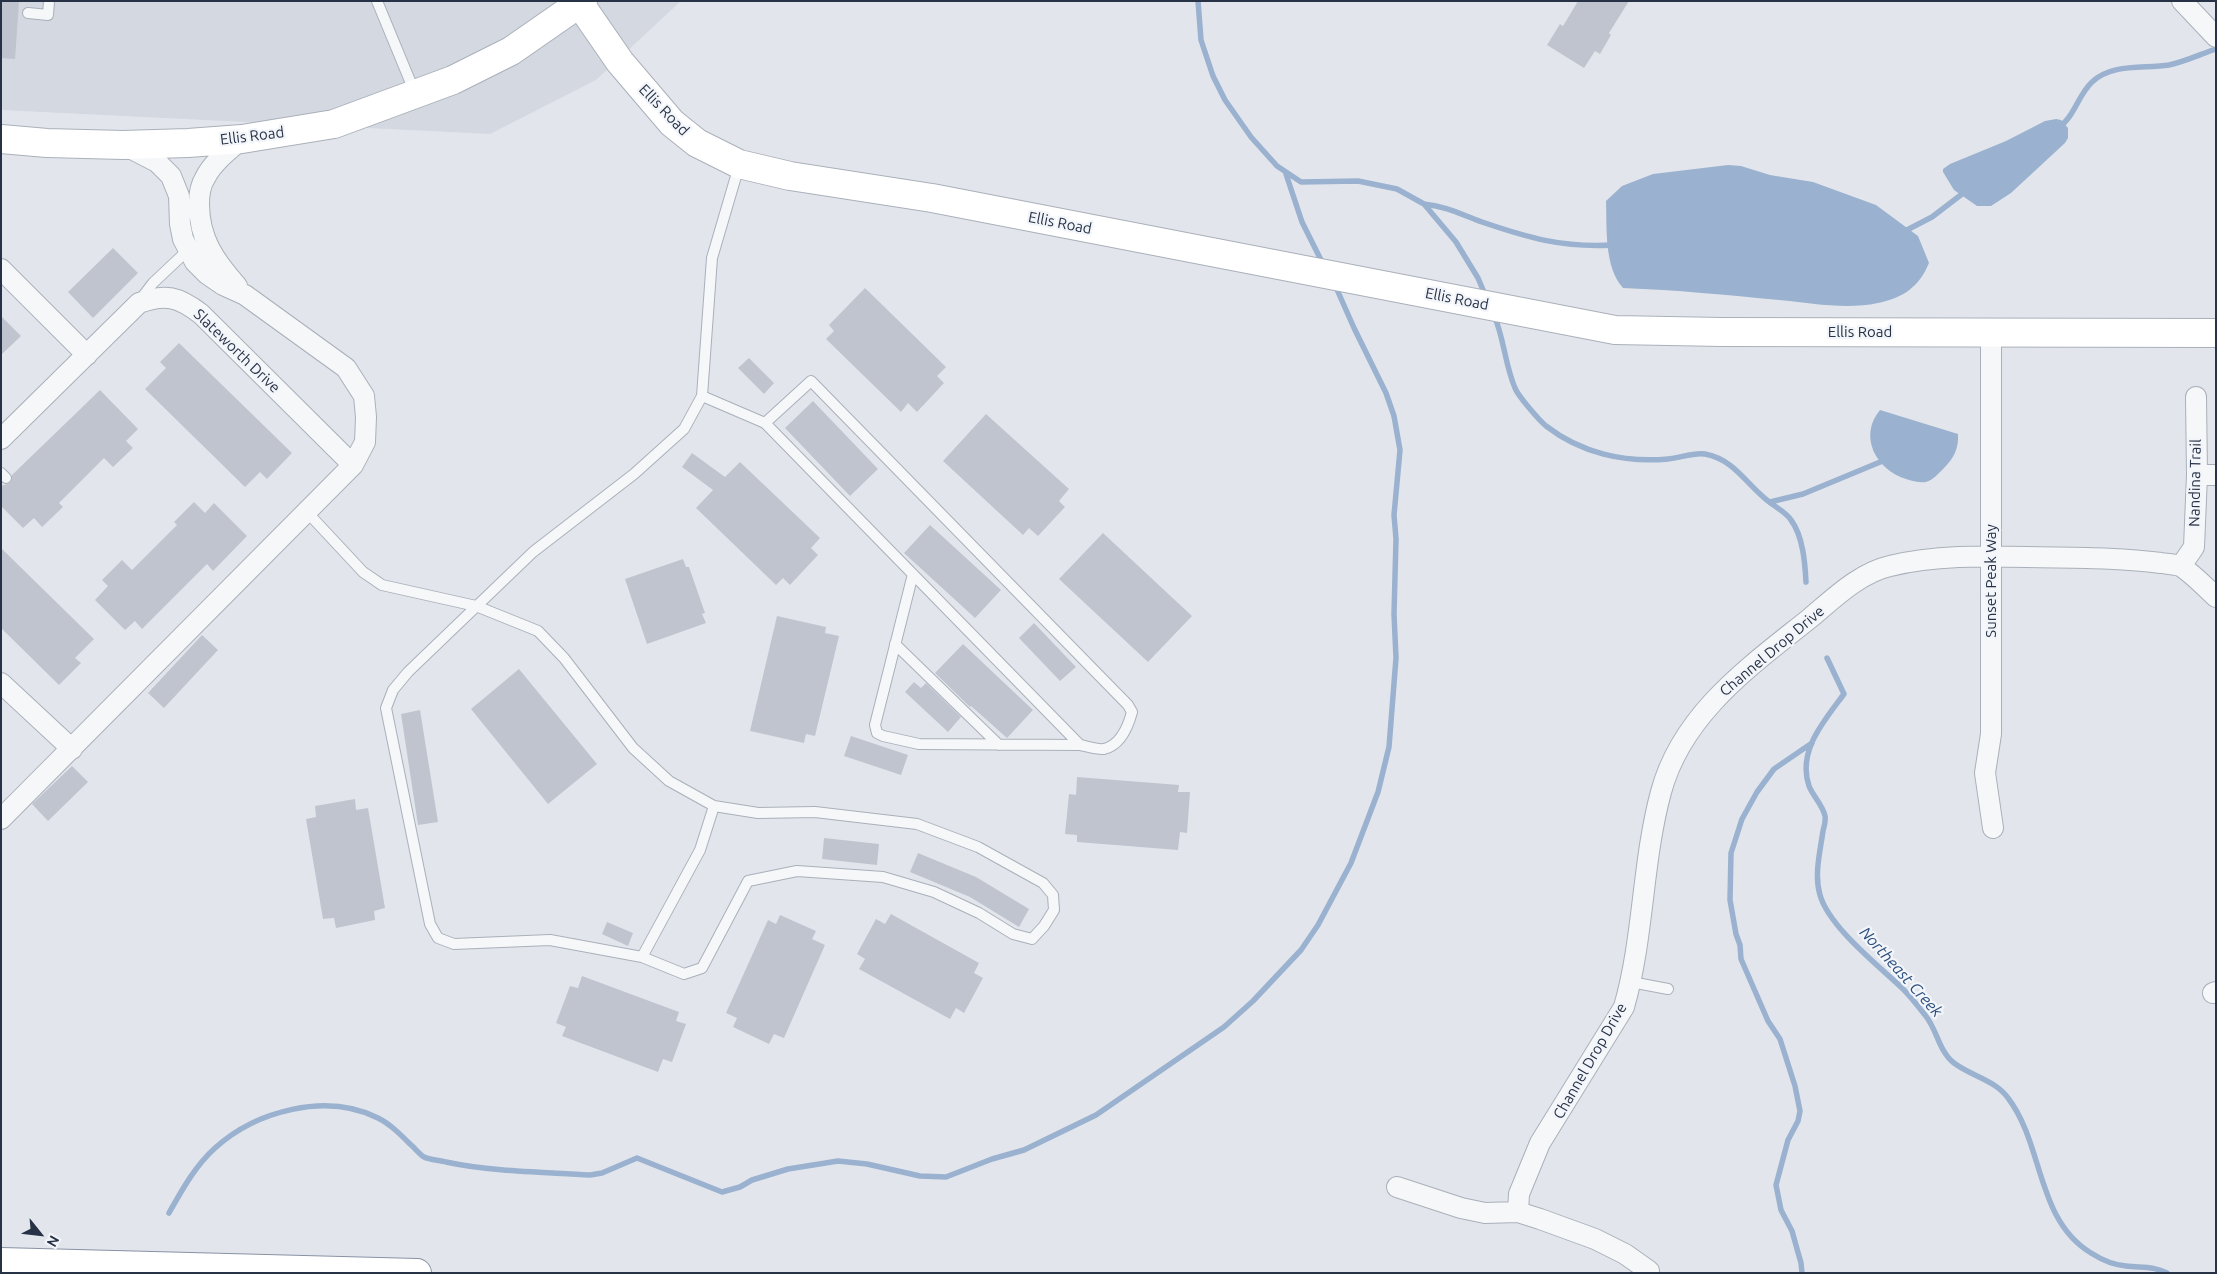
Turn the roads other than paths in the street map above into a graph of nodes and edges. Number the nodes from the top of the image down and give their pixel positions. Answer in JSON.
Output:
{"nodes":[{"id":1,"x":49,"y":1,"type":"edge"},
{"id":2,"x":377,"y":1,"type":"edge"},
{"id":3,"x":2182,"y":1,"type":"edge"},
{"id":4,"x":582,"y":2,"type":"edge"},
{"id":5,"x":28,"y":13,"type":"dead end"},
{"id":6,"x":2216,"y":37,"type":"edge"},
{"id":7,"x":416,"y":94,"type":"junction"},
{"id":8,"x":1,"y":139,"type":"edge"},
{"id":9,"x":242,"y":139,"type":"junction"},
{"id":10,"x":124,"y":145,"type":"junction"},
{"id":11,"x":739,"y":164,"type":"junction"},
{"id":12,"x":188,"y":250,"type":"junction"},
{"id":13,"x":1,"y":268,"type":"edge"},
{"id":14,"x":245,"y":295,"type":"junction"},
{"id":15,"x":138,"y":303,"type":"junction"},
{"id":16,"x":1991,"y":333,"type":"junction"},
{"id":17,"x":2216,"y":333,"type":"edge"},
{"id":18,"x":87,"y":355,"type":"junction"},
{"id":19,"x":702,"y":396,"type":"junction"},
{"id":20,"x":2196,"y":397,"type":"dead end"},
{"id":21,"x":765,"y":423,"type":"junction"},
{"id":22,"x":1,"y":439,"type":"edge"},
{"id":23,"x":353,"y":465,"type":"junction"},
{"id":24,"x":2206,"y":475,"type":"edge"},
{"id":25,"x":306,"y":512,"type":"junction"},
{"id":26,"x":1991,"y":556,"type":"junction"},
{"id":27,"x":2181,"y":566,"type":"junction"},
{"id":28,"x":913,"y":574,"type":"junction"},
{"id":29,"x":2216,"y":597,"type":"edge"},
{"id":30,"x":476,"y":606,"type":"junction"},
{"id":31,"x":895,"y":644,"type":"junction"},
{"id":32,"x":1,"y":683,"type":"edge"},
{"id":33,"x":1000,"y":745,"type":"junction"},
{"id":34,"x":1080,"y":745,"type":"junction"},
{"id":35,"x":72,"y":749,"type":"junction"},
{"id":36,"x":714,"y":806,"type":"junction"},
{"id":37,"x":1,"y":819,"type":"edge"},
{"id":38,"x":1993,"y":828,"type":"dead end"},
{"id":39,"x":642,"y":957,"type":"junction"},
{"id":40,"x":1631,"y":982,"type":"junction"},
{"id":41,"x":1668,"y":989,"type":"dead end"},
{"id":42,"x":1397,"y":1187,"type":"dead end"},
{"id":43,"x":1518,"y":1212,"type":"junction"},
{"id":44,"x":5,"y":1262,"type":"edge"},
{"id":45,"x":1648,"y":1271,"type":"dead end"},
{"id":46,"x":417,"y":1273,"type":"edge"}],
"edges":[{"from":1,"to":5,"type":"lane"},
{"from":2,"to":7,"type":"lane"},
{"from":3,"to":6,"type":"street"},
{"from":4,"to":7,"type":"main road","name":"Ellis Road"},
{"from":4,"to":11,"type":"main road","name":"Ellis Road"},
{"from":7,"to":9,"type":"main road","name":"Ellis Road"},
{"from":8,"to":10,"type":"main road","name":"Ellis Road"},
{"from":9,"to":10,"type":"main road","name":"Ellis Road"},
{"from":9,"to":14,"type":"street"},
{"from":10,"to":12,"type":"street"},
{"from":11,"to":16,"type":"main road","name":"Ellis Road"},
{"from":11,"to":19,"type":"lane"},
{"from":12,"to":14,"type":"street"},
{"from":12,"to":15,"type":"lane"},
{"from":13,"to":18,"type":"street"},
{"from":14,"to":23,"type":"street"},
{"from":15,"to":18,"type":"street"},
{"from":15,"to":23,"type":"street","name":"Slateworth Drive"},
{"from":16,"to":17,"type":"main road","name":"Ellis Road"},
{"from":16,"to":26,"type":"street","name":"Sunset Peak Way"},
{"from":18,"to":22,"type":"street"},
{"from":19,"to":21,"type":"lane"},
{"from":19,"to":30,"type":"lane"},
{"from":20,"to":24,"type":"street","name":"Nandina Trail"},
{"from":21,"to":28,"type":"lane"},
{"from":21,"to":34,"type":"lane"},
{"from":23,"to":25,"type":"street"},
{"from":24,"to":27,"type":"street","name":"Nandina Trail"},
{"from":25,"to":30,"type":"lane"},
{"from":25,"to":35,"type":"street"},
{"from":26,"to":27,"type":"street","name":"Channel Drop Drive"},
{"from":26,"to":38,"type":"street","name":"Sunset Peak Way"},
{"from":26,"to":40,"type":"street","name":"Channel Drop Drive"},
{"from":27,"to":29,"type":"street"},
{"from":28,"to":31,"type":"lane"},
{"from":28,"to":34,"type":"lane"},
{"from":30,"to":36,"type":"lane"},
{"from":30,"to":39,"type":"lane"},
{"from":31,"to":33,"type":"lane"},
{"from":31,"to":33,"type":"lane"},
{"from":32,"to":35,"type":"street"},
{"from":33,"to":34,"type":"lane"},
{"from":35,"to":37,"type":"street"},
{"from":36,"to":39,"type":"lane"},
{"from":36,"to":39,"type":"lane"},
{"from":40,"to":41,"type":"lane"},
{"from":40,"to":43,"type":"street","name":"Channel Drop Drive"},
{"from":42,"to":43,"type":"street"},
{"from":43,"to":45,"type":"street"},
{"from":44,"to":46,"type":"main road"}]}
